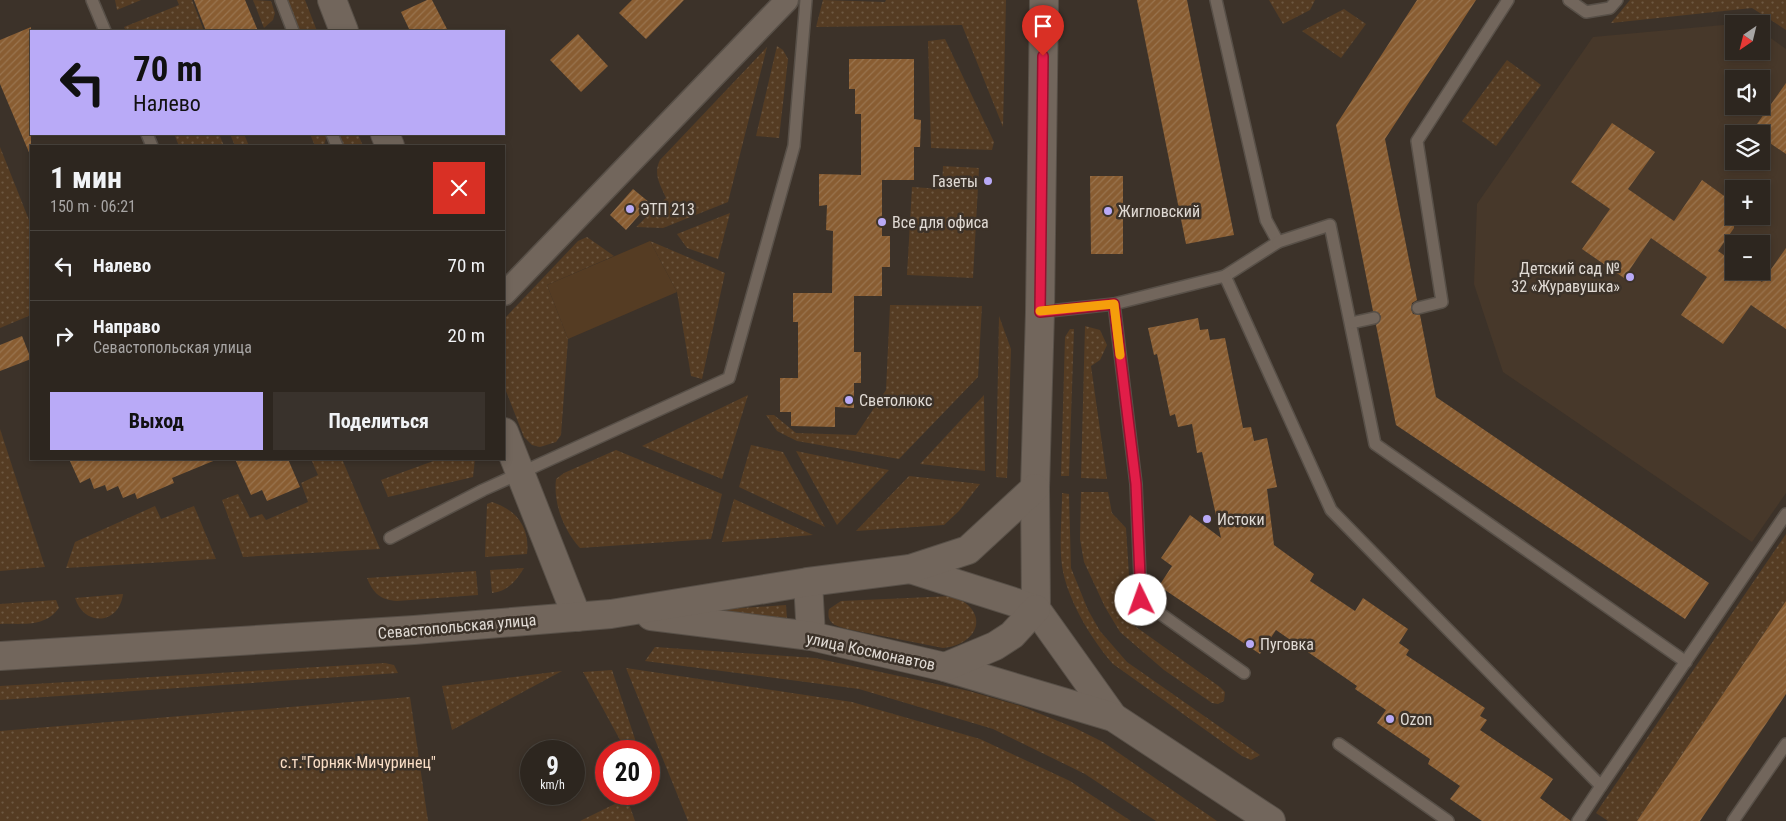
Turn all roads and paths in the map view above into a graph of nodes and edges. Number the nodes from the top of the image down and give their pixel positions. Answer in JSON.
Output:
{"nodes":[{"id":1,"x":92,"y":0,"type":"edge"},
{"id":2,"x":281,"y":0,"type":"edge"},
{"id":3,"x":332,"y":0,"type":"edge"},
{"id":4,"x":787,"y":0,"type":"edge"},
{"id":5,"x":806,"y":0,"type":"edge"},
{"id":6,"x":1044,"y":0,"type":"edge"},
{"id":7,"x":1216,"y":0,"type":"edge"},
{"id":8,"x":1508,"y":0,"type":"edge"},
{"id":9,"x":1569,"y":0,"type":"edge"},
{"id":10,"x":1618,"y":0,"type":"edge"},
{"id":11,"x":105,"y":30,"type":"edge"},
{"id":12,"x":293,"y":30,"type":"edge"},
{"id":13,"x":344,"y":30,"type":"edge"},
{"id":14,"x":1278,"y":242,"type":"junction"},
{"id":15,"x":1224,"y":276,"type":"junction"},
{"id":16,"x":505,"y":293,"type":"edge"},
{"id":17,"x":1114,"y":304,"type":"junction"},
{"id":18,"x":1418,"y":308,"type":"dead end"},
{"id":19,"x":1040,"y":312,"type":"junction"},
{"id":20,"x":1374,"y":318,"type":"dead end"},
{"id":21,"x":1351,"y":323,"type":"junction"},
{"id":22,"x":505,"y":435,"type":"edge"},
{"id":23,"x":520,"y":473,"type":"junction"},
{"id":24,"x":1035,"y":488,"type":"junction"},
{"id":25,"x":1786,"y":514,"type":"edge"},
{"id":26,"x":390,"y":538,"type":"dead end"},
{"id":27,"x":910,"y":569,"type":"junction"},
{"id":28,"x":808,"y":582,"type":"junction"},
{"id":29,"x":1036,"y":608,"type":"junction"},
{"id":30,"x":623,"y":612,"type":"junction"},
{"id":31,"x":577,"y":617,"type":"junction"},
{"id":32,"x":811,"y":636,"type":"junction"},
{"id":33,"x":0,"y":656,"type":"edge"},
{"id":34,"x":1686,"y":662,"type":"junction"},
{"id":35,"x":946,"y":667,"type":"junction"},
{"id":36,"x":1244,"y":673,"type":"dead end"},
{"id":37,"x":1113,"y":717,"type":"junction"},
{"id":38,"x":1339,"y":744,"type":"dead end"},
{"id":39,"x":1786,"y":744,"type":"edge"},
{"id":40,"x":1601,"y":786,"type":"junction"},
{"id":41,"x":1271,"y":821,"type":"edge"},
{"id":42,"x":1448,"y":821,"type":"edge"},
{"id":43,"x":1578,"y":821,"type":"edge"},
{"id":44,"x":1733,"y":821,"type":"edge"}],
"edges":[{"from":1,"to":11,"type":"lane"},
{"from":2,"to":12,"type":"lane"},
{"from":3,"to":13,"type":"main road"},
{"from":4,"to":16,"type":"street"},
{"from":5,"to":23,"type":"lane"},
{"from":6,"to":19,"type":"main road"},
{"from":7,"to":14,"type":"lane"},
{"from":8,"to":18,"type":"lane"},
{"from":9,"to":10,"type":"lane"},
{"from":14,"to":15,"type":"lane"},
{"from":14,"to":21,"type":"lane"},
{"from":15,"to":17,"type":"lane"},
{"from":15,"to":40,"type":"lane"},
{"from":17,"to":19,"type":"lane"},
{"from":17,"to":36,"type":"lane"},
{"from":19,"to":24,"type":"main road"},
{"from":20,"to":21,"type":"lane"},
{"from":21,"to":34,"type":"lane"},
{"from":22,"to":23,"type":"main road"},
{"from":23,"to":26,"type":"lane"},
{"from":23,"to":31,"type":"main road"},
{"from":24,"to":27,"type":"main road","name":"Севастопольская улица"},
{"from":24,"to":29,"type":"main road"},
{"from":25,"to":34,"type":"lane"},
{"from":27,"to":28,"type":"main road","name":"Севастопольская улица"},
{"from":27,"to":29,"type":"main road","name":"Севастопольская улица"},
{"from":28,"to":30,"type":"main road","name":"Севастопольская улица"},
{"from":28,"to":32,"type":"main road"},
{"from":29,"to":35,"type":"main road"},
{"from":29,"to":37,"type":"main road","name":"улица Космонавтов"},
{"from":30,"to":31,"type":"main road","name":"Севастопольская улица"},
{"from":30,"to":32,"type":"main road","name":"улица Космонавтов"},
{"from":31,"to":33,"type":"main road","name":"Севастопольская улица"},
{"from":32,"to":35,"type":"main road","name":"улица Космонавтов"},
{"from":34,"to":40,"type":"lane"},
{"from":35,"to":37,"type":"main road","name":"улица Космонавтов"},
{"from":37,"to":41,"type":"main road","name":"улица Космонавтов"},
{"from":38,"to":42,"type":"lane"},
{"from":39,"to":44,"type":"lane"},
{"from":40,"to":43,"type":"lane"}]}
